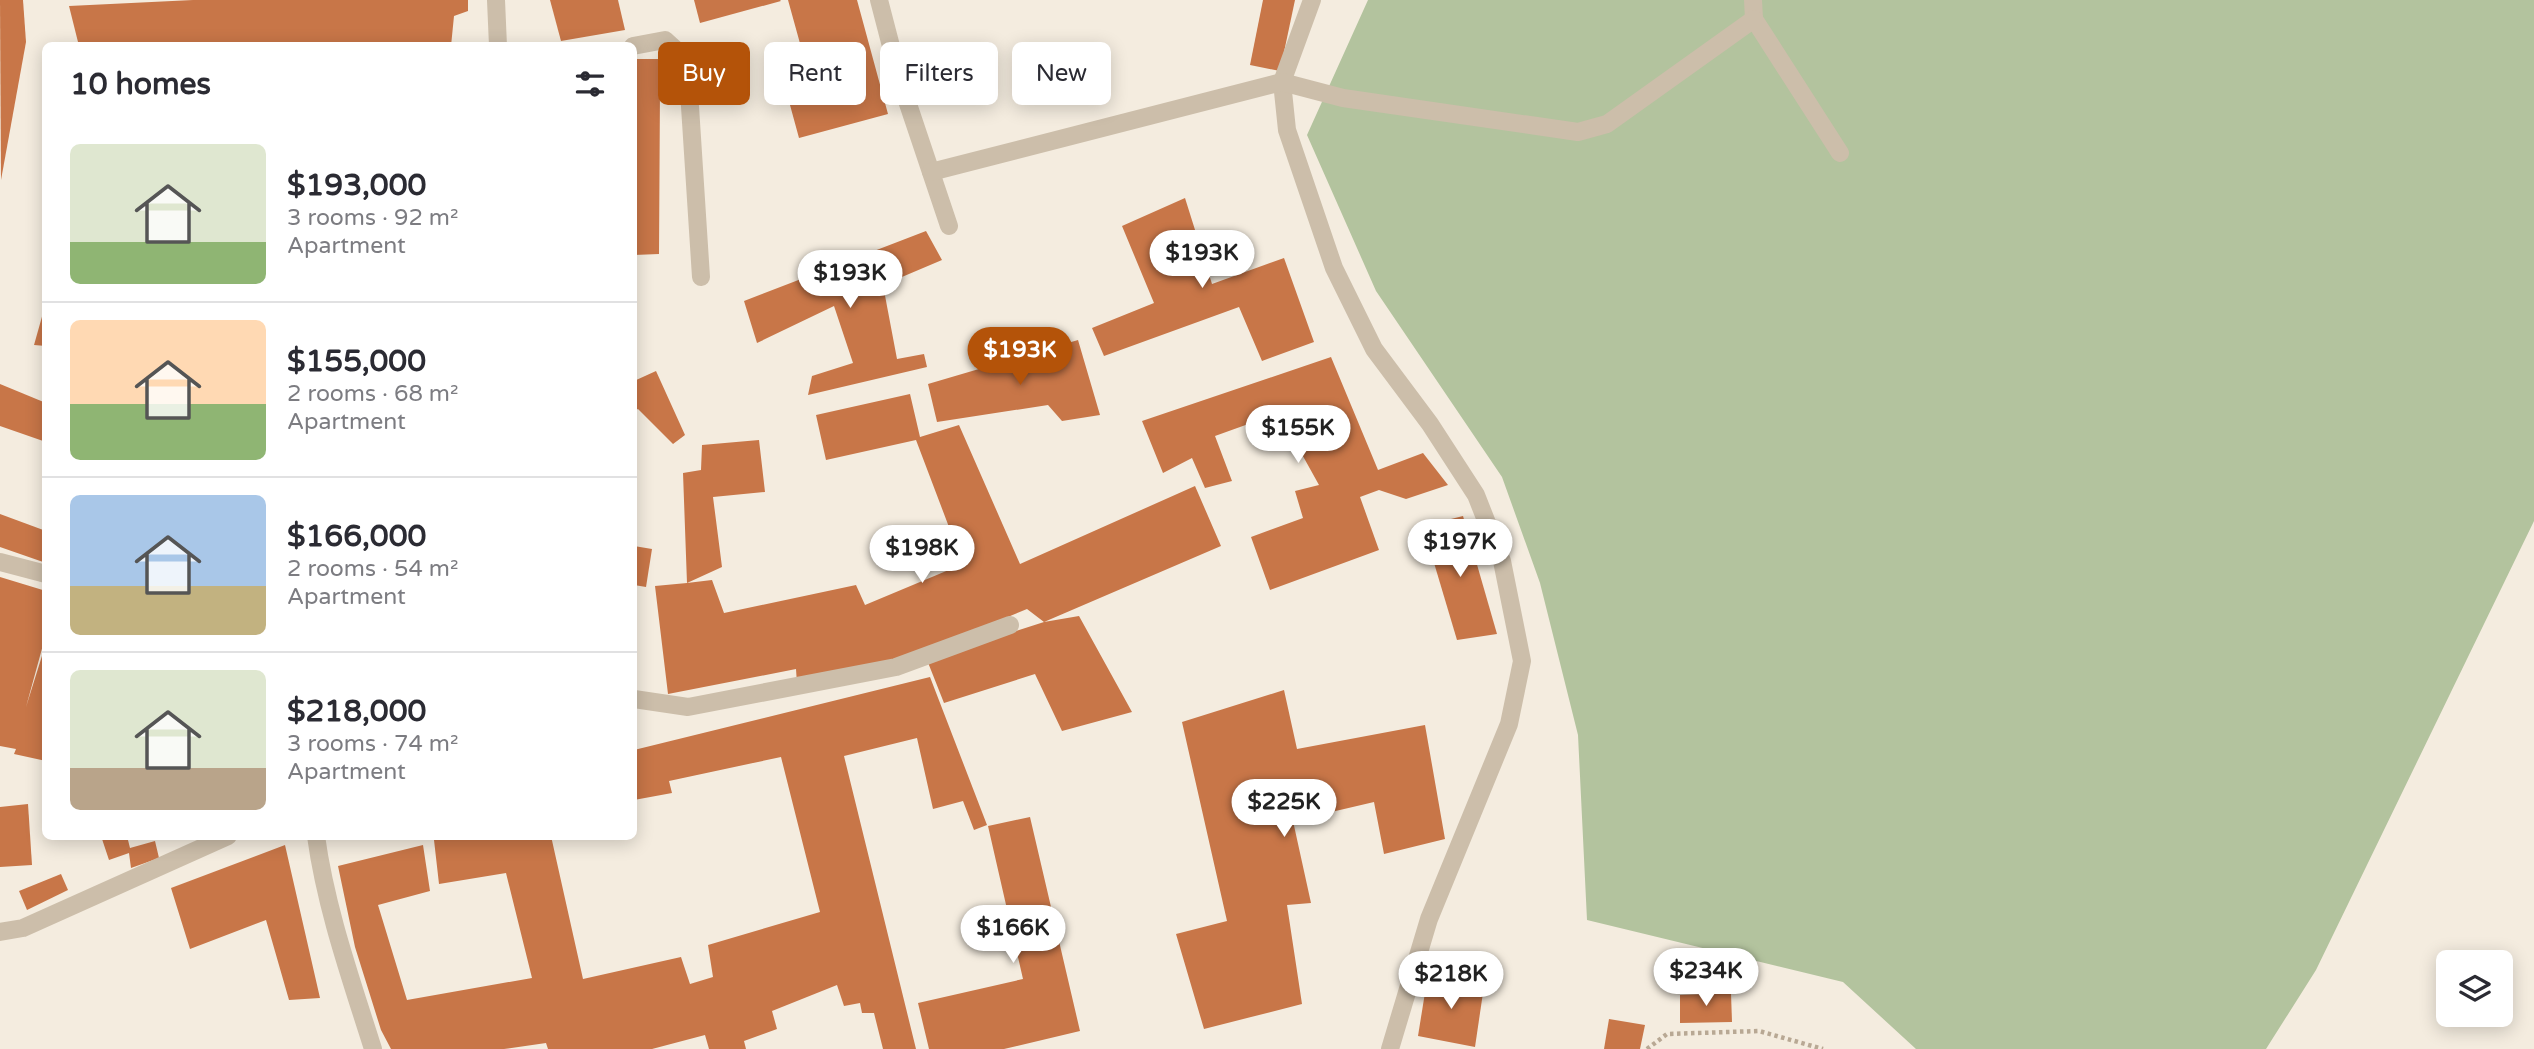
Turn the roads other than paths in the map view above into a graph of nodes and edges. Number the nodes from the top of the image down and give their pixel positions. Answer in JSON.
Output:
{"nodes":[{"id":1,"x":496,"y":0,"type":"edge"},
{"id":2,"x":879,"y":0,"type":"edge"},
{"id":3,"x":1312,"y":0,"type":"edge"},
{"id":4,"x":1753,"y":0,"type":"edge"},
{"id":5,"x":1754,"y":19,"type":"junction"},
{"id":6,"x":498,"y":42,"type":"edge"},
{"id":7,"x":637,"y":45,"type":"edge"},
{"id":8,"x":1282,"y":82,"type":"junction"},
{"id":9,"x":1840,"y":153,"type":"dead end"},
{"id":10,"x":931,"y":172,"type":"junction"},
{"id":11,"x":949,"y":226,"type":"dead end"},
{"id":12,"x":701,"y":277,"type":"dead end"},
{"id":13,"x":0,"y":562,"type":"edge"},
{"id":14,"x":42,"y":573,"type":"edge"},
{"id":15,"x":1010,"y":625,"type":"dead end"},
{"id":16,"x":637,"y":699,"type":"edge"},
{"id":17,"x":219,"y":840,"type":"edge"},
{"id":18,"x":317,"y":840,"type":"edge"},
{"id":19,"x":0,"y":932,"type":"edge"},
{"id":20,"x":373,"y":1049,"type":"edge"},
{"id":21,"x":1390,"y":1049,"type":"edge"}],
"edges":[{"from":1,"to":6,"type":"street"},
{"from":2,"to":10,"type":"street"},
{"from":3,"to":8,"type":"street"},
{"from":4,"to":5,"type":"street"},
{"from":5,"to":8,"type":"street"},
{"from":5,"to":9,"type":"street"},
{"from":7,"to":12,"type":"street"},
{"from":8,"to":10,"type":"street"},
{"from":8,"to":21,"type":"street"},
{"from":10,"to":11,"type":"street"},
{"from":13,"to":14,"type":"street"},
{"from":15,"to":16,"type":"street"},
{"from":17,"to":19,"type":"street"},
{"from":18,"to":20,"type":"street"}]}
